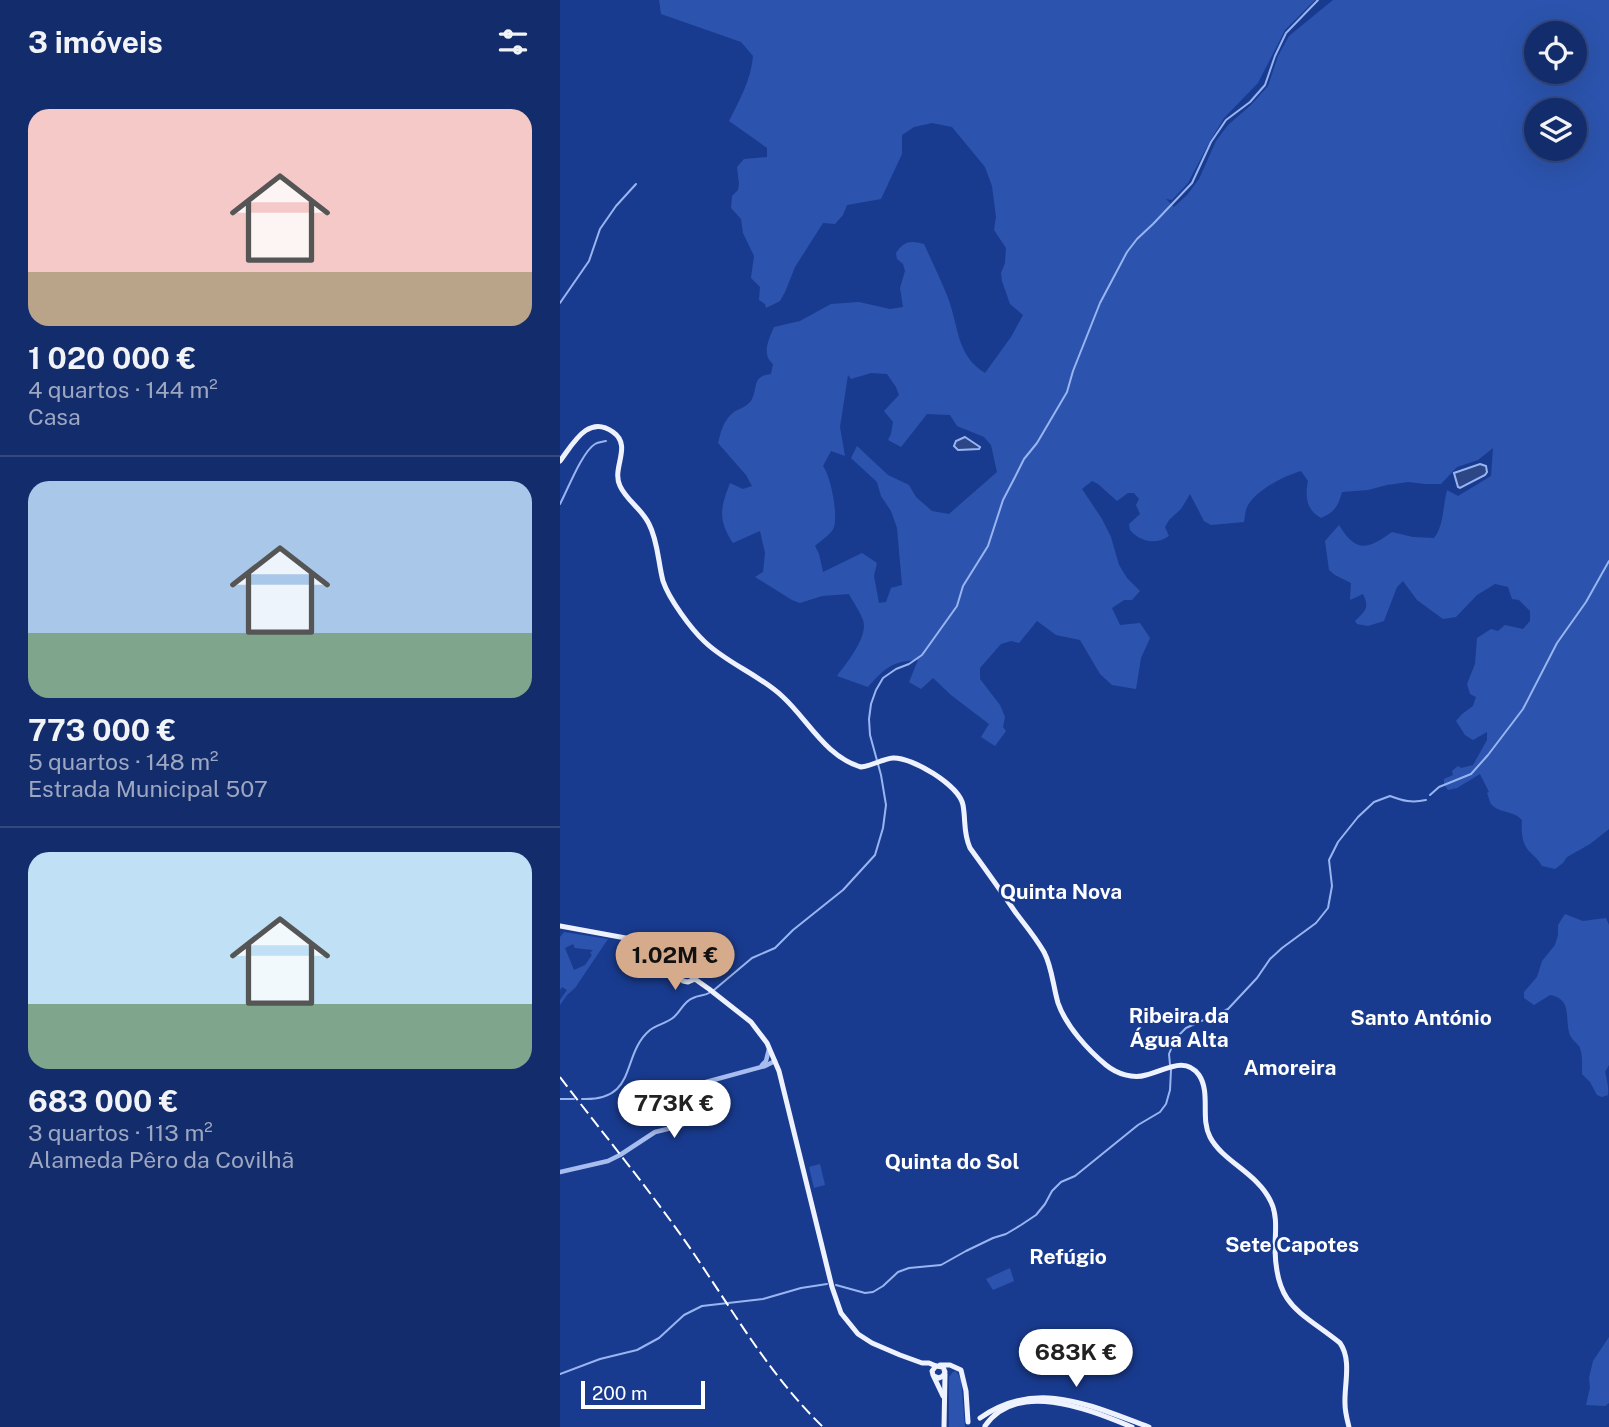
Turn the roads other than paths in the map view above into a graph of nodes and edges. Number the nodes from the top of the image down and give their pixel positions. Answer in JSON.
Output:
{"nodes":[{"id":1,"x":560,"y":461,"type":"edge"},
{"id":2,"x":560,"y":926,"type":"edge"},
{"id":3,"x":681,"y":969,"type":"junction"},
{"id":4,"x":695,"y":979,"type":"junction"},
{"id":5,"x":769,"y":1049,"type":"junction"},
{"id":6,"x":775,"y":1061,"type":"junction"},
{"id":7,"x":764,"y":1065,"type":"junction"},
{"id":8,"x":779,"y":1071,"type":"junction"},
{"id":9,"x":560,"y":1172,"type":"edge"},
{"id":10,"x":922,"y":1363,"type":"junction"},
{"id":11,"x":938,"y":1365,"type":"junction"},
{"id":12,"x":955,"y":1368,"type":"junction"},
{"id":13,"x":945,"y":1373,"type":"junction"},
{"id":14,"x":933,"y":1374,"type":"junction"},
{"id":15,"x":943,"y":1396,"type":"junction"},
{"id":16,"x":968,"y":1409,"type":"junction"},
{"id":17,"x":978,"y":1418,"type":"junction"},
{"id":18,"x":968,"y":1425,"type":"edge"},
{"id":19,"x":944,"y":1427,"type":"edge"},
{"id":20,"x":985,"y":1427,"type":"edge"},
{"id":21,"x":1132,"y":1427,"type":"edge"},
{"id":22,"x":1149,"y":1427,"type":"edge"},
{"id":23,"x":1349,"y":1427,"type":"edge"}],
"edges":[{"from":1,"to":23,"type":"main road"},
{"from":2,"to":3,"type":"main road"},
{"from":3,"to":4,"type":"main road"},
{"from":3,"to":4,"type":"main road"},
{"from":4,"to":5,"type":"main road"},
{"from":5,"to":6,"type":"main road"},
{"from":5,"to":7,"type":"street"},
{"from":6,"to":7,"type":"street"},
{"from":6,"to":8,"type":"main road"},
{"from":7,"to":8,"type":"street"},
{"from":7,"to":9,"type":"street"},
{"from":8,"to":10,"type":"main road"},
{"from":10,"to":11,"type":"main road"},
{"from":10,"to":14,"type":"main road"},
{"from":11,"to":12,"type":"main road"},
{"from":11,"to":13,"type":"main road"},
{"from":11,"to":14,"type":"main road"},
{"from":12,"to":13,"type":"main road"},
{"from":12,"to":16,"type":"main road"},
{"from":13,"to":14,"type":"main road"},
{"from":13,"to":15,"type":"main road"},
{"from":14,"to":15,"type":"main road"},
{"from":15,"to":19,"type":"main road"},
{"from":16,"to":17,"type":"main road"},
{"from":16,"to":18,"type":"main road"},
{"from":17,"to":18,"type":"main road"},
{"from":17,"to":20,"type":"main road"},
{"from":17,"to":22,"type":"main road"},
{"from":20,"to":21,"type":"main road"}]}
